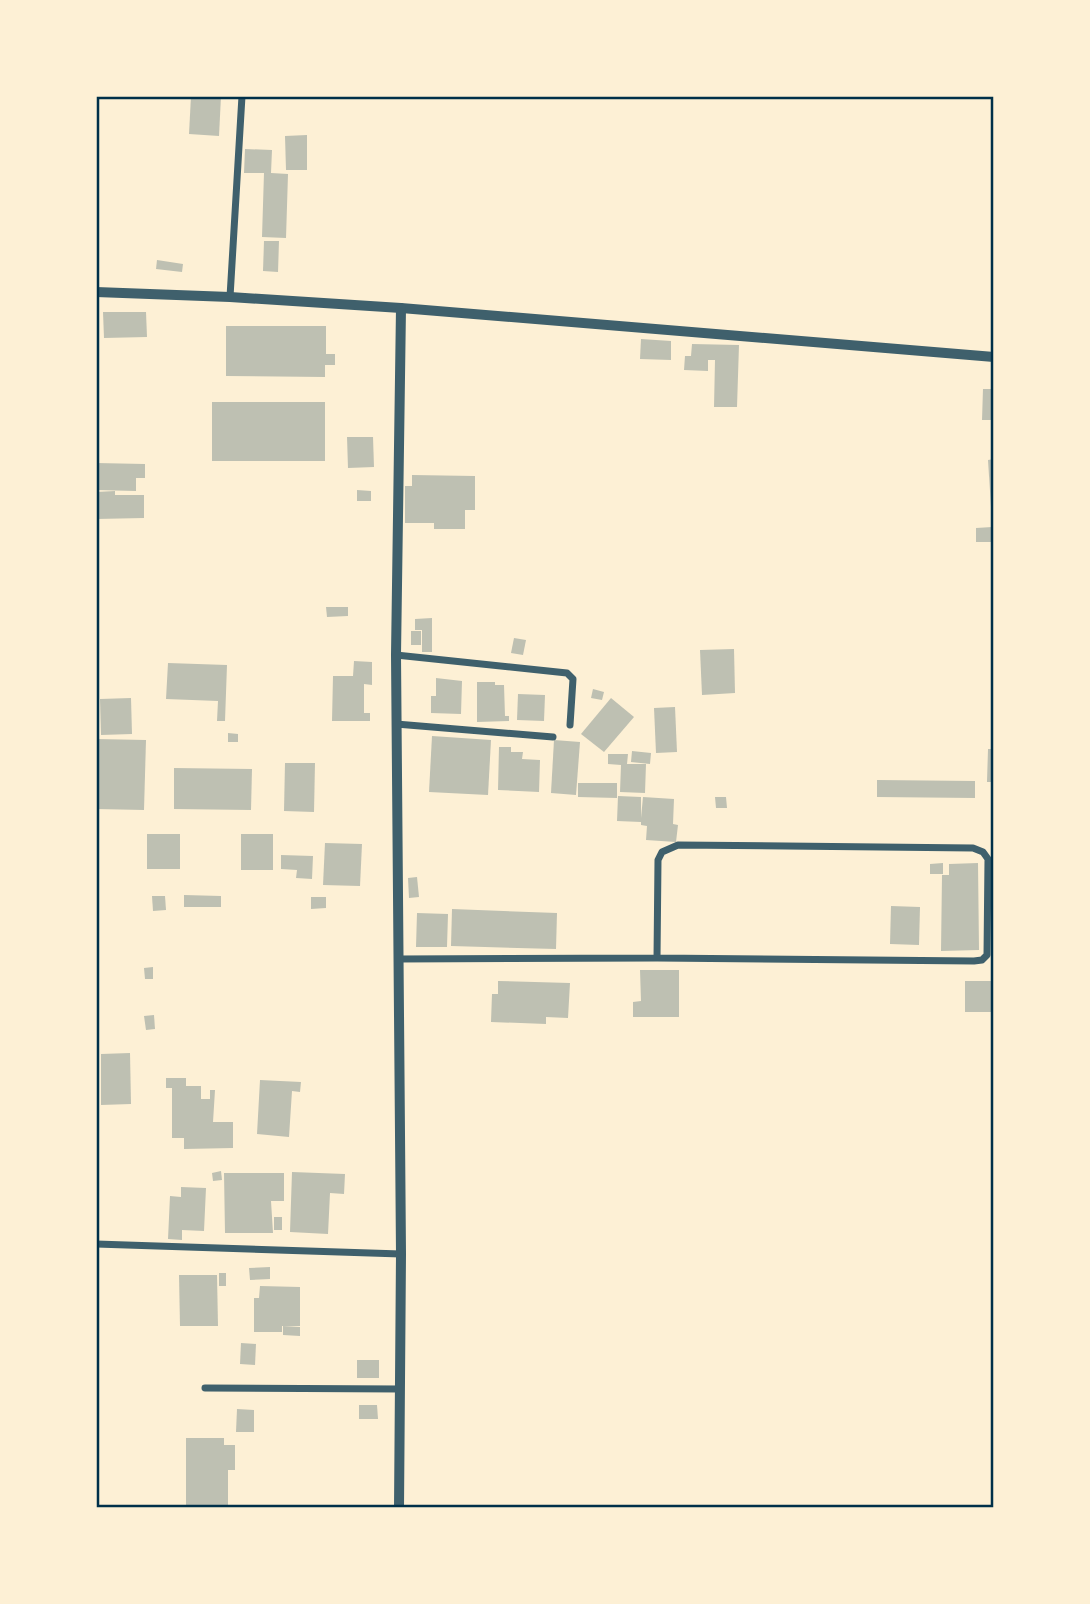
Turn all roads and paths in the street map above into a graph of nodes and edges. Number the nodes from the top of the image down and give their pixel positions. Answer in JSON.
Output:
{"nodes":[{"id":1,"x":242,"y":96,"type":"edge"},
{"id":2,"x":96,"y":292,"type":"edge"},
{"id":3,"x":230,"y":297,"type":"junction"},
{"id":4,"x":401,"y":308,"type":"junction"},
{"id":5,"x":994,"y":357,"type":"edge"},
{"id":6,"x":396,"y":655,"type":"junction"},
{"id":7,"x":396,"y":724,"type":"junction"},
{"id":8,"x":570,"y":725,"type":"dead end"},
{"id":9,"x":553,"y":737,"type":"dead end"},
{"id":10,"x":657,"y":958,"type":"junction"},
{"id":11,"x":398,"y":960,"type":"junction"},
{"id":12,"x":96,"y":1244,"type":"edge"},
{"id":13,"x":401,"y":1254,"type":"junction"},
{"id":14,"x":205,"y":1388,"type":"dead end"},
{"id":15,"x":400,"y":1389,"type":"junction"},
{"id":16,"x":400,"y":1508,"type":"edge"}],
"edges":[{"from":1,"to":3,"type":"street"},
{"from":2,"to":3,"type":"street"},
{"from":3,"to":4,"type":"street"},
{"from":4,"to":5,"type":"street"},
{"from":4,"to":6,"type":"street"},
{"from":6,"to":7,"type":"street"},
{"from":6,"to":8,"type":"street"},
{"from":7,"to":9,"type":"street"},
{"from":7,"to":11,"type":"street"},
{"from":10,"to":10,"type":"street"},
{"from":10,"to":11,"type":"street"},
{"from":11,"to":13,"type":"street"},
{"from":12,"to":13,"type":"street"},
{"from":13,"to":15,"type":"street"},
{"from":14,"to":15,"type":"street"},
{"from":15,"to":16,"type":"street"}]}
